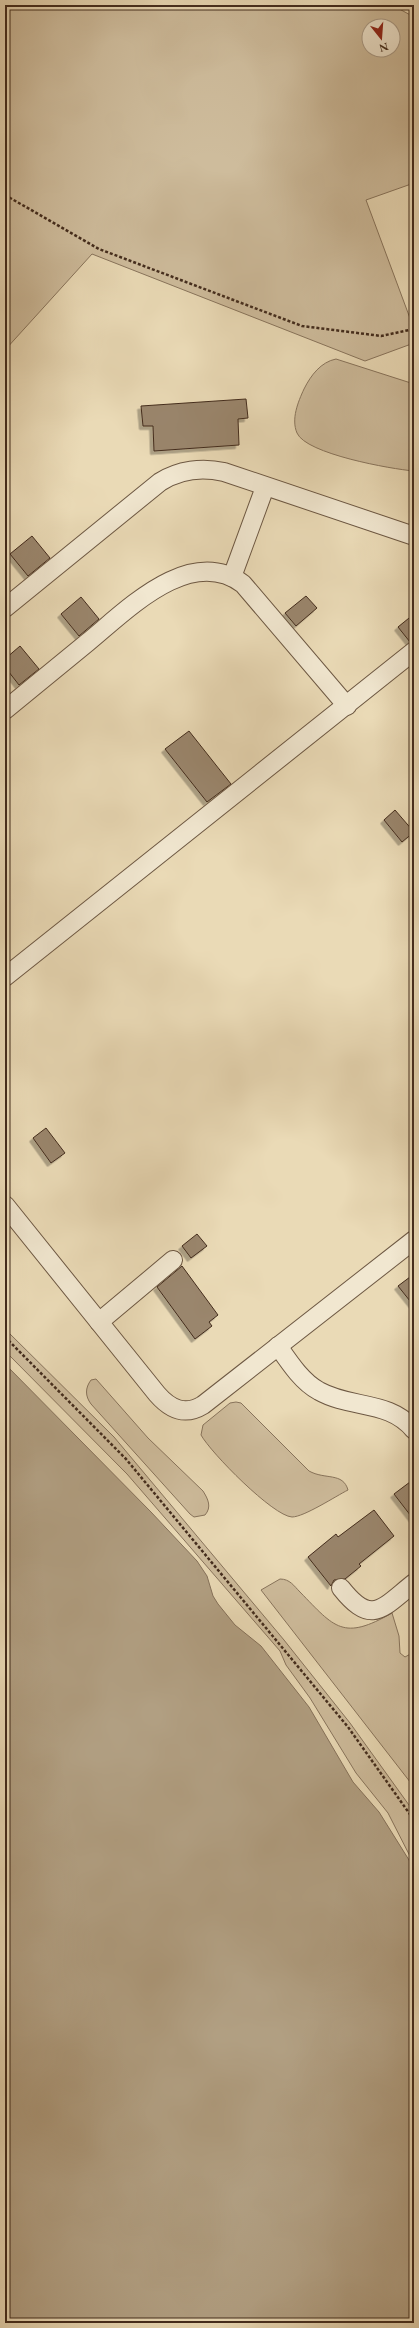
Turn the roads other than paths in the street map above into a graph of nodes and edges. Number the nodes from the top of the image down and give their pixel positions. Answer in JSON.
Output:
{"nodes":[{"id":1,"x":265,"y":487,"type":"junction"},
{"id":2,"x":414,"y":536,"type":"edge"},
{"id":3,"x":232,"y":577,"type":"junction"},
{"id":4,"x":5,"y":608,"type":"edge"},
{"id":5,"x":414,"y":651,"type":"edge"},
{"id":6,"x":347,"y":706,"type":"junction"},
{"id":7,"x":5,"y":710,"type":"edge"},
{"id":8,"x":5,"y":976,"type":"edge"},
{"id":9,"x":5,"y":1205,"type":"edge"},
{"id":10,"x":414,"y":1240,"type":"edge"},
{"id":11,"x":173,"y":1260,"type":"dead end"},
{"id":12,"x":99,"y":1322,"type":"junction"},
{"id":13,"x":278,"y":1346,"type":"junction"},
{"id":14,"x":414,"y":1430,"type":"edge"},
{"id":15,"x":414,"y":1583,"type":"edge"},
{"id":16,"x":341,"y":1588,"type":"dead end"}],
"edges":[{"from":1,"to":2,"type":"lane"},
{"from":1,"to":3,"type":"lane"},
{"from":1,"to":4,"type":"lane"},
{"from":3,"to":6,"type":"lane"},
{"from":3,"to":7,"type":"lane"},
{"from":5,"to":6,"type":"lane"},
{"from":6,"to":8,"type":"lane"},
{"from":9,"to":12,"type":"lane"},
{"from":10,"to":13,"type":"lane"},
{"from":11,"to":12,"type":"lane"},
{"from":12,"to":13,"type":"lane"},
{"from":13,"to":14,"type":"lane"},
{"from":15,"to":16,"type":"lane"}]}
